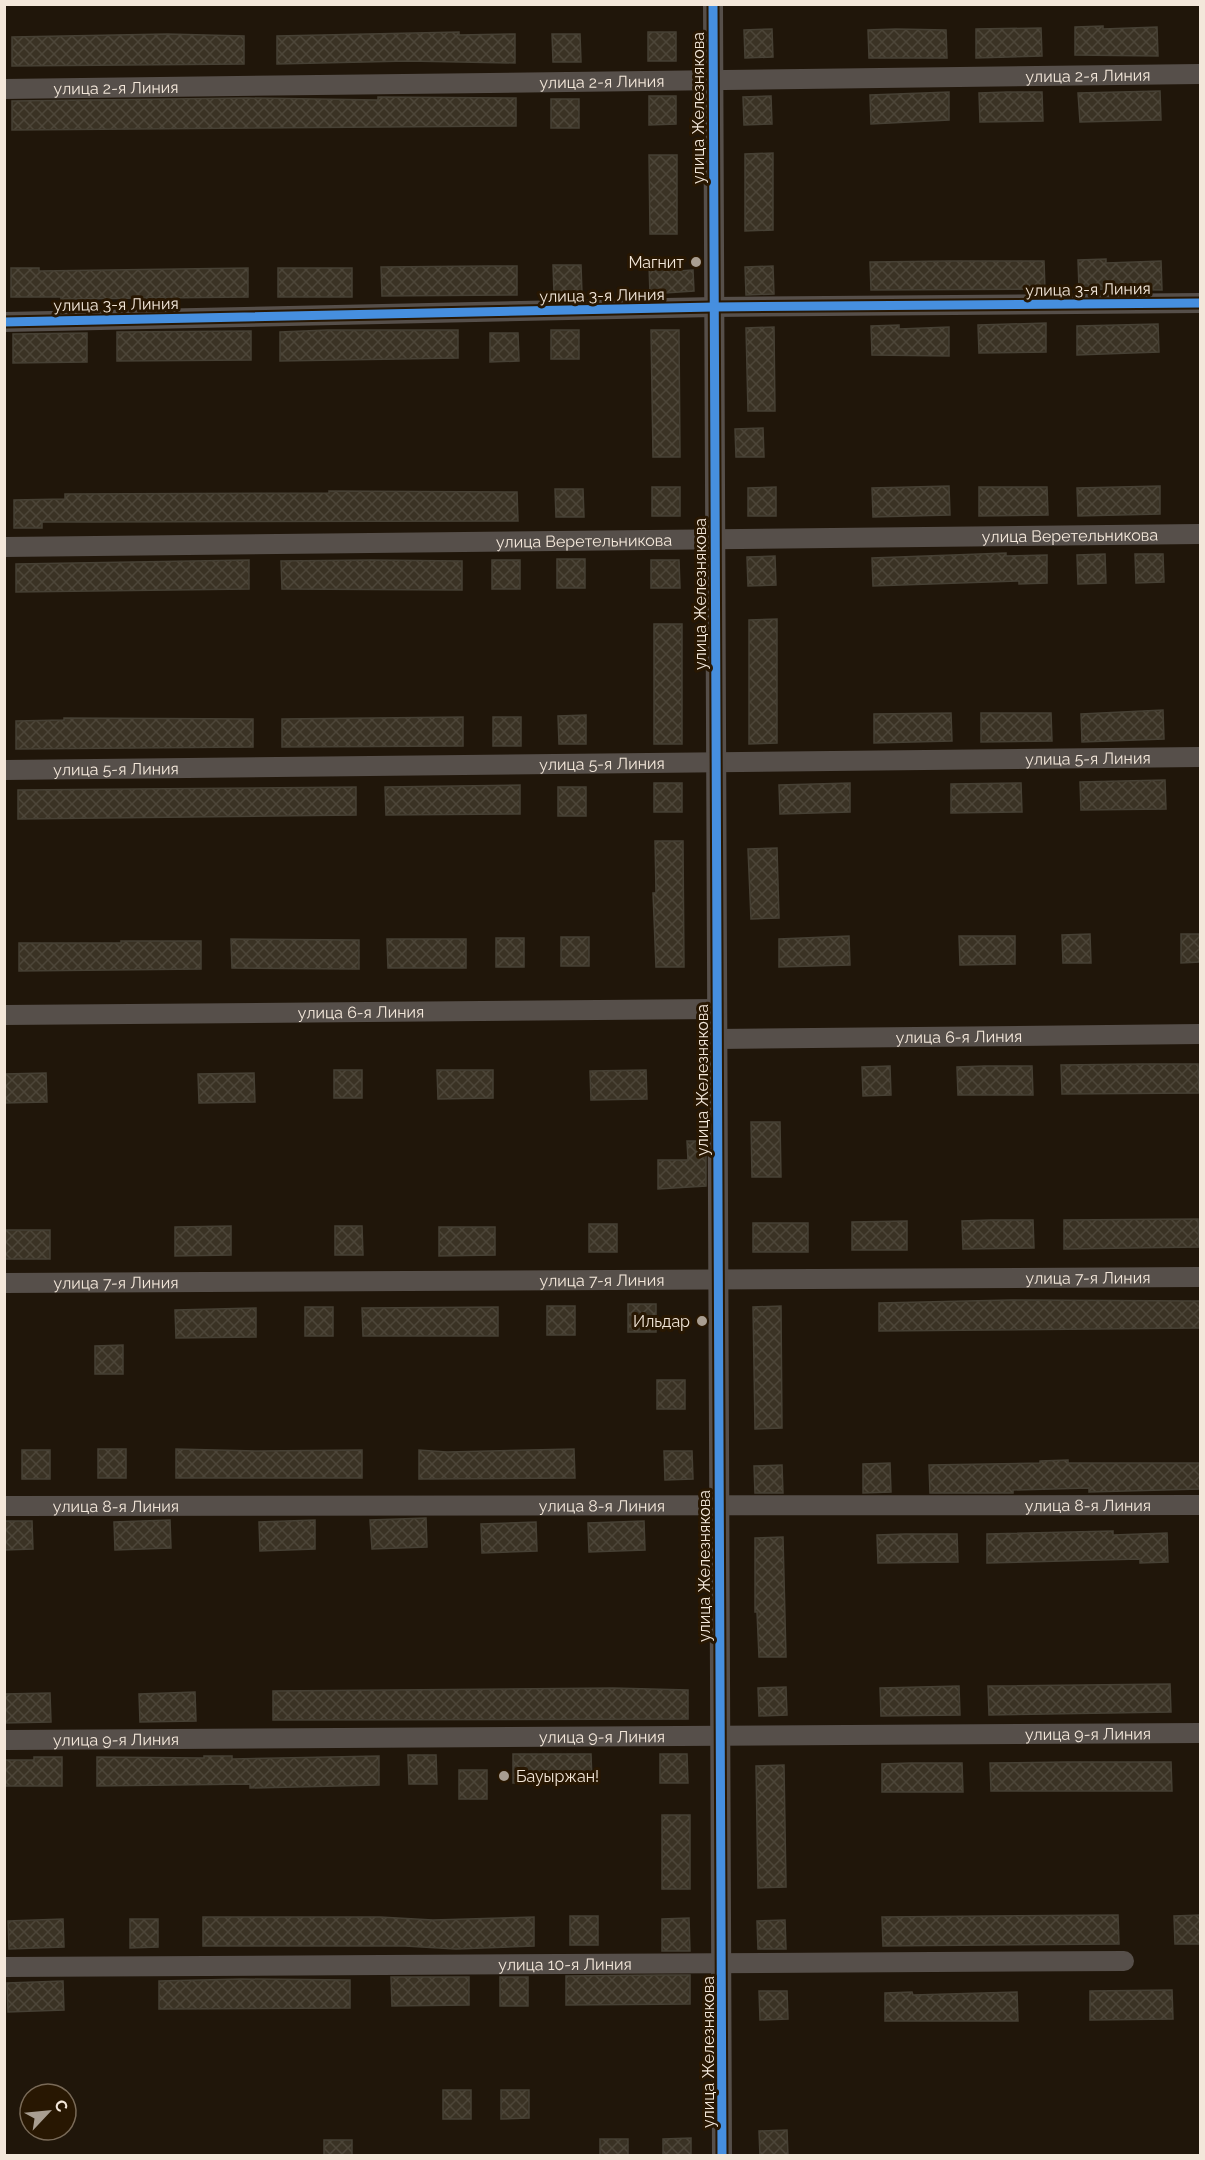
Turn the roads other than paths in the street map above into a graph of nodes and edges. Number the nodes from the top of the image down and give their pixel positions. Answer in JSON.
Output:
{"nodes":[{"id":1,"x":712,"y":4,"type":"edge"},
{"id":2,"x":1200,"y":74,"type":"edge"},
{"id":3,"x":713,"y":78,"type":"junction"},
{"id":4,"x":4,"y":89,"type":"edge"},
{"id":5,"x":1200,"y":303,"type":"edge"},
{"id":6,"x":714,"y":308,"type":"junction"},
{"id":7,"x":4,"y":322,"type":"edge"},
{"id":8,"x":1200,"y":534,"type":"edge"},
{"id":9,"x":715,"y":539,"type":"junction"},
{"id":10,"x":4,"y":547,"type":"edge"},
{"id":11,"x":1200,"y":757,"type":"edge"},
{"id":12,"x":716,"y":760,"type":"junction"},
{"id":13,"x":4,"y":770,"type":"edge"},
{"id":14,"x":717,"y":1009,"type":"junction"},
{"id":15,"x":4,"y":1015,"type":"edge"},
{"id":16,"x":1200,"y":1034,"type":"edge"},
{"id":17,"x":717,"y":1040,"type":"junction"},
{"id":18,"x":1200,"y":1277,"type":"edge"},
{"id":19,"x":718,"y":1279,"type":"junction"},
{"id":20,"x":4,"y":1283,"type":"edge"},
{"id":21,"x":719,"y":1505,"type":"junction"},
{"id":22,"x":1200,"y":1505,"type":"edge"},
{"id":23,"x":4,"y":1506,"type":"edge"},
{"id":24,"x":1200,"y":1733,"type":"edge"},
{"id":25,"x":720,"y":1737,"type":"junction"},
{"id":26,"x":4,"y":1740,"type":"edge"},
{"id":27,"x":1124,"y":1960,"type":"dead end"},
{"id":28,"x":723,"y":1963,"type":"junction"},
{"id":29,"x":4,"y":1967,"type":"edge"},
{"id":30,"x":722,"y":2156,"type":"edge"}],
"edges":[{"from":1,"to":3,"type":"street","name":"улица Железнякова"},
{"from":2,"to":3,"type":"street","name":"улица 2-я Линия"},
{"from":3,"to":4,"type":"street","name":"улица 2-я Линия"},
{"from":3,"to":6,"type":"street","name":"улица Железнякова"},
{"from":5,"to":6,"type":"street","name":"улица 3-я Линия"},
{"from":6,"to":7,"type":"street","name":"улица 3-я Линия"},
{"from":6,"to":9,"type":"street","name":"улица Железнякова"},
{"from":8,"to":9,"type":"street","name":"улица Веретельникова"},
{"from":9,"to":10,"type":"street","name":"улица Веретельникова"},
{"from":9,"to":12,"type":"street","name":"улица Железнякова"},
{"from":11,"to":12,"type":"street","name":"улица 5-я Линия"},
{"from":12,"to":13,"type":"street","name":"улица 5-я Линия"},
{"from":12,"to":14,"type":"street","name":"улица Железнякова"},
{"from":14,"to":15,"type":"street","name":"улица 6-я Линия"},
{"from":14,"to":17,"type":"street","name":"улица Железнякова"},
{"from":16,"to":17,"type":"street","name":"улица 6-я Линия"},
{"from":17,"to":19,"type":"street","name":"улица Железнякова"},
{"from":18,"to":19,"type":"street","name":"улица 7-я Линия"},
{"from":19,"to":20,"type":"street","name":"улица 7-я Линия"},
{"from":19,"to":21,"type":"street","name":"улица Железнякова"},
{"from":21,"to":22,"type":"street","name":"улица 8-я Линия"},
{"from":21,"to":23,"type":"street","name":"улица 8-я Линия"},
{"from":21,"to":25,"type":"street","name":"улица Железнякова"},
{"from":24,"to":25,"type":"street","name":"улица 9-я Линия"},
{"from":25,"to":26,"type":"street","name":"улица 9-я Линия"},
{"from":25,"to":28,"type":"street","name":"улица Железнякова"},
{"from":27,"to":28,"type":"street","name":"улица 10-я Линия"},
{"from":28,"to":29,"type":"street","name":"улица 10-я Линия"},
{"from":28,"to":30,"type":"street","name":"улица Железнякова"}]}
